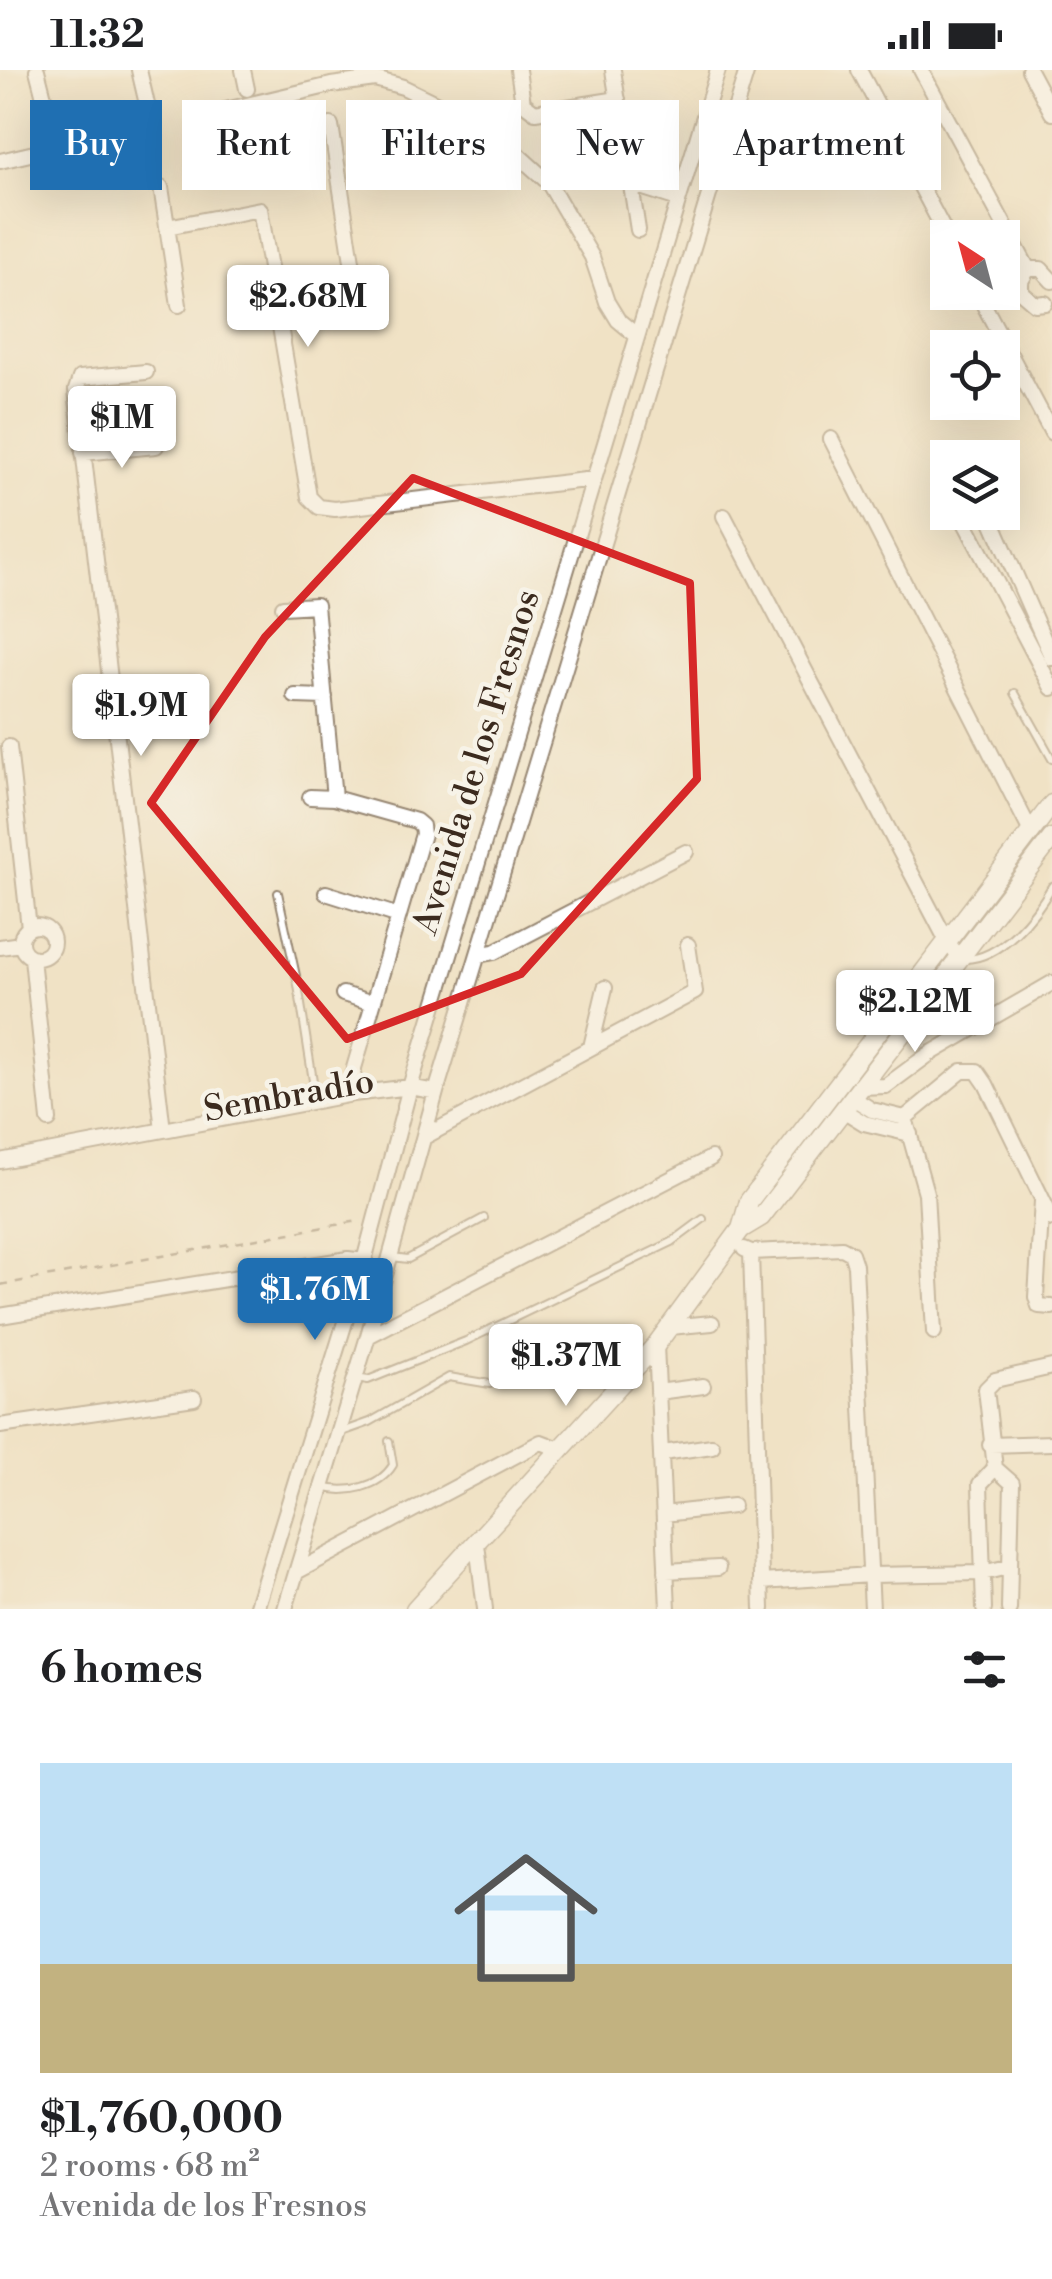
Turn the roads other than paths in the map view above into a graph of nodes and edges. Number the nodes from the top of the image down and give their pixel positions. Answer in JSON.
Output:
{"nodes":[{"id":1,"x":37,"y":70,"type":"edge"},
{"id":2,"x":139,"y":70,"type":"edge"},
{"id":3,"x":243,"y":70,"type":"edge"},
{"id":4,"x":518,"y":70,"type":"edge"},
{"id":5,"x":613,"y":70,"type":"edge"},
{"id":6,"x":718,"y":70,"type":"edge"},
{"id":7,"x":748,"y":70,"type":"edge"},
{"id":8,"x":859,"y":70,"type":"edge"},
{"id":9,"x":922,"y":70,"type":"edge"},
{"id":10,"x":1028,"y":70,"type":"edge"},
{"id":11,"x":247,"y":89,"type":"dead end"},
{"id":12,"x":618,"y":99,"type":"joint"},
{"id":13,"x":44,"y":100,"type":"edge"},
{"id":14,"x":146,"y":100,"type":"edge"},
{"id":15,"x":270,"y":100,"type":"edge"},
{"id":16,"x":1052,"y":113,"type":"edge"},
{"id":17,"x":331,"y":125,"type":"dead end"},
{"id":18,"x":30,"y":154,"type":"edge"},
{"id":19,"x":0,"y":162,"type":"edge"},
{"id":20,"x":679,"y":182,"type":"edge"},
{"id":21,"x":683,"y":182,"type":"junction"},
{"id":22,"x":161,"y":190,"type":"edge"},
{"id":23,"x":632,"y":190,"type":"edge"},
{"id":24,"x":659,"y":190,"type":"edge"},
{"id":25,"x":678,"y":199,"type":"junction"},
{"id":26,"x":938,"y":220,"type":"edge"},
{"id":27,"x":167,"y":227,"type":"junction"},
{"id":28,"x":638,"y":230,"type":"dead end"},
{"id":29,"x":1028,"y":269,"type":"junction"},
{"id":30,"x":1052,"y":281,"type":"edge"},
{"id":31,"x":179,"y":305,"type":"dead end"},
{"id":32,"x":279,"y":305,"type":"junction"},
{"id":33,"x":1050,"y":305,"type":"edge"},
{"id":34,"x":987,"y":310,"type":"edge"},
{"id":35,"x":636,"y":336,"type":"junction"},
{"id":36,"x":146,"y":372,"type":"dead end"},
{"id":37,"x":1052,"y":433,"type":"edge"},
{"id":38,"x":831,"y":439,"type":"dead end"},
{"id":39,"x":156,"y":446,"type":"dead end"},
{"id":40,"x":83,"y":453,"type":"junction"},
{"id":41,"x":594,"y":480,"type":"junction"},
{"id":42,"x":724,"y":516,"type":"dead end"},
{"id":43,"x":969,"y":530,"type":"edge"},
{"id":44,"x":996,"y":530,"type":"edge"},
{"id":45,"x":284,"y":606,"type":"dead end"},
{"id":46,"x":1052,"y":658,"type":"edge"},
{"id":47,"x":1052,"y":688,"type":"edge"},
{"id":48,"x":1015,"y":693,"type":"dead end"},
{"id":49,"x":296,"y":696,"type":"dead end"},
{"id":50,"x":325,"y":697,"type":"junction"},
{"id":51,"x":8,"y":746,"type":"dead end"},
{"id":52,"x":1052,"y":758,"type":"edge"},
{"id":53,"x":310,"y":797,"type":"dead end"},
{"id":54,"x":334,"y":798,"type":"junction"},
{"id":55,"x":1052,"y":804,"type":"edge"},
{"id":56,"x":1031,"y":832,"type":"junction"},
{"id":57,"x":1052,"y":838,"type":"edge"},
{"id":58,"x":686,"y":852,"type":"dead end"},
{"id":59,"x":1052,"y":886,"type":"edge"},
{"id":60,"x":278,"y":893,"type":"dead end"},
{"id":61,"x":326,"y":893,"type":"dead end"},
{"id":62,"x":399,"y":916,"type":"junction"},
{"id":63,"x":29,"y":928,"type":"junction"},
{"id":64,"x":948,"y":941,"type":"junction"},
{"id":65,"x":21,"y":944,"type":"junction"},
{"id":66,"x":688,"y":945,"type":"dead end"},
{"id":67,"x":0,"y":947,"type":"edge"},
{"id":68,"x":478,"y":955,"type":"junction"},
{"id":69,"x":32,"y":958,"type":"junction"},
{"id":70,"x":960,"y":959,"type":"junction"},
{"id":71,"x":1052,"y":984,"type":"edge"},
{"id":72,"x":606,"y":988,"type":"dead end"},
{"id":73,"x":343,"y":994,"type":"dead end"},
{"id":74,"x":373,"y":1003,"type":"junction"},
{"id":75,"x":591,"y":1047,"type":"junction"},
{"id":76,"x":410,"y":1087,"type":"junction"},
{"id":77,"x":436,"y":1092,"type":"junction"},
{"id":78,"x":353,"y":1094,"type":"junction"},
{"id":79,"x":852,"y":1098,"type":"junction"},
{"id":80,"x":316,"y":1101,"type":"junction"},
{"id":81,"x":905,"y":1118,"type":"junction"},
{"id":82,"x":49,"y":1120,"type":"dead end"},
{"id":83,"x":163,"y":1130,"type":"junction"},
{"id":84,"x":910,"y":1134,"type":"junction"},
{"id":85,"x":426,"y":1136,"type":"junction"},
{"id":86,"x":711,"y":1158,"type":"dead end"},
{"id":87,"x":0,"y":1160,"type":"edge"},
{"id":88,"x":1042,"y":1198,"type":"junction"},
{"id":89,"x":484,"y":1218,"type":"dead end"},
{"id":90,"x":703,"y":1219,"type":"dead end"},
{"id":91,"x":1052,"y":1219,"type":"edge"},
{"id":92,"x":736,"y":1236,"type":"junction"},
{"id":93,"x":750,"y":1252,"type":"junction"},
{"id":94,"x":390,"y":1257,"type":"junction"},
{"id":95,"x":364,"y":1261,"type":"junction"},
{"id":96,"x":1052,"y":1306,"type":"edge"},
{"id":97,"x":0,"y":1316,"type":"edge"},
{"id":98,"x":712,"y":1323,"type":"dead end"},
{"id":99,"x":670,"y":1327,"type":"junction"},
{"id":100,"x":934,"y":1332,"type":"dead end"},
{"id":101,"x":368,"y":1336,"type":"junction"},
{"id":102,"x":656,"y":1344,"type":"junction"},
{"id":103,"x":1052,"y":1366,"type":"edge"},
{"id":104,"x":355,"y":1378,"type":"junction"},
{"id":105,"x":490,"y":1384,"type":"dead end"},
{"id":106,"x":704,"y":1386,"type":"dead end"},
{"id":107,"x":658,"y":1392,"type":"junction"},
{"id":108,"x":194,"y":1398,"type":"dead end"},
{"id":109,"x":0,"y":1426,"type":"edge"},
{"id":110,"x":336,"y":1435,"type":"junction"},
{"id":111,"x":389,"y":1441,"type":"dead end"},
{"id":112,"x":1052,"y":1443,"type":"edge"},
{"id":113,"x":990,"y":1445,"type":"junction"},
{"id":114,"x":712,"y":1446,"type":"dead end"},
{"id":115,"x":562,"y":1450,"type":"junction"},
{"id":116,"x":662,"y":1453,"type":"junction"},
{"id":117,"x":995,"y":1468,"type":"junction"},
{"id":118,"x":321,"y":1487,"type":"junction"},
{"id":119,"x":734,"y":1506,"type":"dead end"},
{"id":120,"x":664,"y":1514,"type":"junction"},
{"id":121,"x":477,"y":1544,"type":"junction"},
{"id":122,"x":1008,"y":1567,"type":"junction"},
{"id":123,"x":718,"y":1568,"type":"dead end"},
{"id":124,"x":666,"y":1571,"type":"junction"},
{"id":125,"x":298,"y":1572,"type":"junction"},
{"id":126,"x":982,"y":1573,"type":"junction"},
{"id":127,"x":871,"y":1575,"type":"junction"},
{"id":128,"x":761,"y":1582,"type":"junction"},
{"id":129,"x":256,"y":1609,"type":"edge"},
{"id":130,"x":286,"y":1609,"type":"edge"},
{"id":131,"x":415,"y":1609,"type":"edge"},
{"id":132,"x":485,"y":1609,"type":"edge"},
{"id":133,"x":668,"y":1609,"type":"edge"},
{"id":134,"x":762,"y":1609,"type":"edge"},
{"id":135,"x":872,"y":1609,"type":"edge"},
{"id":136,"x":984,"y":1609,"type":"edge"},
{"id":137,"x":1009,"y":1609,"type":"edge"}],
"edges":[{"from":1,"to":13,"type":"street"},
{"from":2,"to":14,"type":"street"},
{"from":3,"to":11,"type":"street"},
{"from":4,"to":12,"type":"street"},
{"from":5,"to":12,"type":"street"},
{"from":6,"to":21,"type":"street","name":"Avenida de los Fresnos"},
{"from":7,"to":68,"type":"street"},
{"from":8,"to":26,"type":"street"},
{"from":9,"to":29,"type":"street"},
{"from":10,"to":16,"type":"street"},
{"from":15,"to":35,"type":"street"},
{"from":17,"to":32,"type":"street"},
{"from":18,"to":19,"type":"street"},
{"from":20,"to":21,"type":"street"},
{"from":21,"to":25,"type":"street","name":"Avenida de los Fresnos"},
{"from":22,"to":27,"type":"street"},
{"from":23,"to":28,"type":"street"},
{"from":24,"to":25,"type":"street"},
{"from":25,"to":35,"type":"street","name":"Avenida de los Fresnos"},
{"from":27,"to":31,"type":"street"},
{"from":27,"to":32,"type":"street"},
{"from":29,"to":30,"type":"street"},
{"from":29,"to":33,"type":"street"},
{"from":32,"to":41,"type":"street"},
{"from":34,"to":37,"type":"street"},
{"from":35,"to":41,"type":"street","name":"Avenida de los Fresnos"},
{"from":36,"to":40,"type":"street"},
{"from":38,"to":56,"type":"street"},
{"from":39,"to":40,"type":"street"},
{"from":40,"to":83,"type":"street"},
{"from":41,"to":76,"type":"street","name":"Avenida de los Fresnos"},
{"from":42,"to":64,"type":"street"},
{"from":43,"to":47,"type":"street"},
{"from":44,"to":46,"type":"street"},
{"from":45,"to":50,"type":"street"},
{"from":48,"to":52,"type":"lane"},
{"from":49,"to":50,"type":"street"},
{"from":50,"to":54,"type":"street"},
{"from":51,"to":63,"type":"street"},
{"from":53,"to":54,"type":"street"},
{"from":54,"to":62,"type":"street"},
{"from":55,"to":56,"type":"street"},
{"from":56,"to":64,"type":"street"},
{"from":57,"to":70,"type":"street"},
{"from":58,"to":68,"type":"street"},
{"from":59,"to":70,"type":"lane"},
{"from":60,"to":80,"type":"lane"},
{"from":61,"to":62,"type":"street"},
{"from":62,"to":74,"type":"street"},
{"from":63,"to":65,"type":"street"},
{"from":63,"to":69,"type":"street"},
{"from":64,"to":70,"type":"street"},
{"from":64,"to":92,"type":"street"},
{"from":65,"to":67,"type":"street"},
{"from":65,"to":69,"type":"street"},
{"from":66,"to":75,"type":"street"},
{"from":68,"to":77,"type":"street"},
{"from":69,"to":82,"type":"street"},
{"from":70,"to":79,"type":"street"},
{"from":71,"to":79,"type":"street"},
{"from":72,"to":75,"type":"street"},
{"from":73,"to":74,"type":"street"},
{"from":74,"to":78,"type":"street"},
{"from":75,"to":85,"type":"street"},
{"from":76,"to":77,"type":"street"},
{"from":76,"to":78,"type":"street"},
{"from":76,"to":95,"type":"street","name":"Avenida de los Fresnos"},
{"from":77,"to":85,"type":"street"},
{"from":78,"to":80,"type":"street"},
{"from":79,"to":81,"type":"street"},
{"from":79,"to":84,"type":"street"},
{"from":79,"to":92,"type":"street"},
{"from":80,"to":83,"type":"street"},
{"from":81,"to":84,"type":"street"},
{"from":81,"to":88,"type":"street"},
{"from":83,"to":87,"type":"street"},
{"from":84,"to":100,"type":"street"},
{"from":85,"to":94,"type":"street"},
{"from":86,"to":101,"type":"street"},
{"from":88,"to":91,"type":"street"},
{"from":88,"to":96,"type":"street"},
{"from":89,"to":94,"type":"lane"},
{"from":90,"to":104,"type":"lane"},
{"from":92,"to":93,"type":"street"},
{"from":92,"to":99,"type":"street"},
{"from":93,"to":127,"type":"street"},
{"from":93,"to":128,"type":"street"},
{"from":94,"to":101,"type":"street"},
{"from":95,"to":97,"type":"street"},
{"from":95,"to":129,"type":"street","name":"Avenida de los Fresnos"},
{"from":98,"to":99,"type":"street"},
{"from":99,"to":102,"type":"street"},
{"from":101,"to":104,"type":"street"},
{"from":102,"to":107,"type":"street"},
{"from":102,"to":115,"type":"street"},
{"from":103,"to":113,"type":"street"},
{"from":104,"to":110,"type":"street"},
{"from":105,"to":110,"type":"lane"},
{"from":106,"to":107,"type":"street"},
{"from":107,"to":116,"type":"street"},
{"from":108,"to":109,"type":"street"},
{"from":110,"to":118,"type":"street"},
{"from":111,"to":118,"type":"lane"},
{"from":112,"to":113,"type":"street"},
{"from":113,"to":117,"type":"street"},
{"from":114,"to":116,"type":"street"},
{"from":115,"to":121,"type":"street"},
{"from":115,"to":125,"type":"street"},
{"from":116,"to":120,"type":"street"},
{"from":117,"to":122,"type":"street"},
{"from":117,"to":126,"type":"street"},
{"from":118,"to":125,"type":"street"},
{"from":119,"to":120,"type":"street"},
{"from":120,"to":124,"type":"street"},
{"from":121,"to":131,"type":"street"},
{"from":121,"to":132,"type":"street"},
{"from":122,"to":126,"type":"street"},
{"from":122,"to":137,"type":"street"},
{"from":123,"to":124,"type":"street"},
{"from":124,"to":133,"type":"street"},
{"from":125,"to":130,"type":"street"},
{"from":126,"to":127,"type":"street"},
{"from":126,"to":136,"type":"street"},
{"from":127,"to":128,"type":"street"},
{"from":127,"to":135,"type":"street"},
{"from":128,"to":134,"type":"street"}]}
